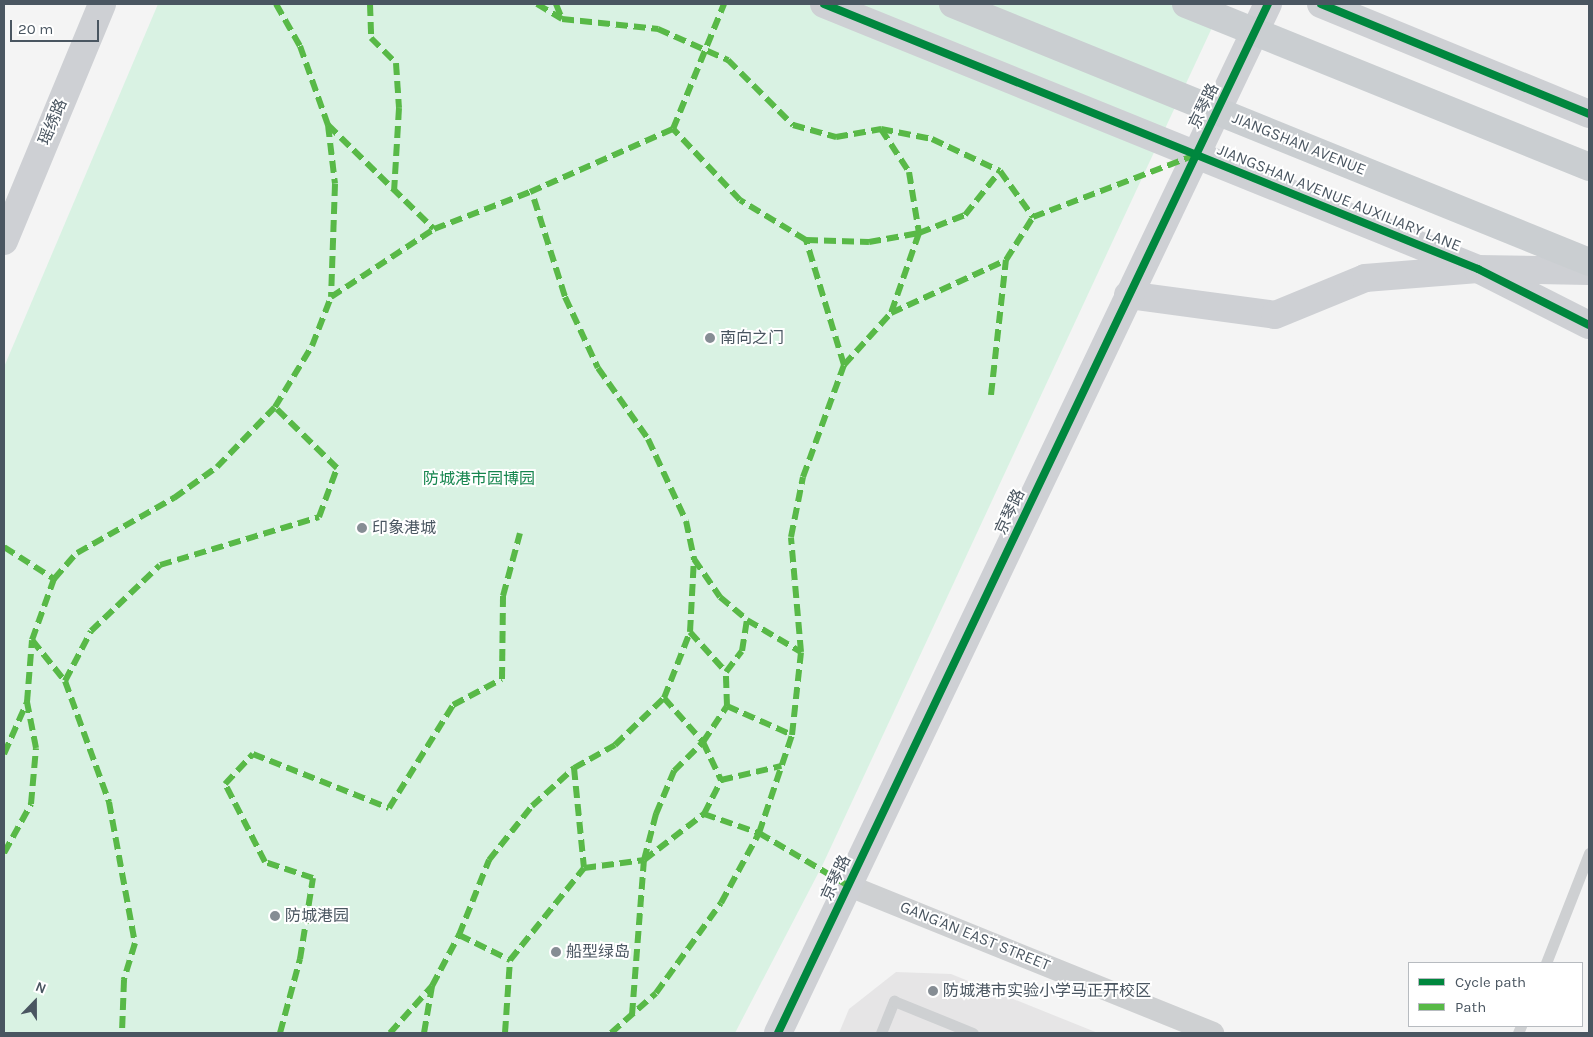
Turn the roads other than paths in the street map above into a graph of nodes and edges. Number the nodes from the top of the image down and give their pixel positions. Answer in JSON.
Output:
{"nodes":[{"id":1,"x":102,"y":4,"type":"edge"},
{"id":2,"x":824,"y":4,"type":"edge"},
{"id":3,"x":953,"y":4,"type":"edge"},
{"id":4,"x":1186,"y":4,"type":"edge"},
{"id":5,"x":1268,"y":4,"type":"edge"},
{"id":6,"x":1321,"y":4,"type":"edge"},
{"id":7,"x":1254,"y":32,"type":"junction"},
{"id":8,"x":1217,"y":111,"type":"junction"},
{"id":9,"x":1589,"y":114,"type":"edge"},
{"id":10,"x":1196,"y":155,"type":"junction"},
{"id":11,"x":1589,"y":167,"type":"edge"},
{"id":12,"x":4,"y":241,"type":"edge"},
{"id":13,"x":1589,"y":262,"type":"edge"},
{"id":14,"x":1478,"y":269,"type":"junction"},
{"id":15,"x":1589,"y":271,"type":"edge"},
{"id":16,"x":1128,"y":295,"type":"junction"},
{"id":17,"x":1589,"y":325,"type":"edge"},
{"id":18,"x":1589,"y":853,"type":"edge"},
{"id":19,"x":847,"y":885,"type":"junction"},
{"id":20,"x":1546,"y":962,"type":"edge"},
{"id":21,"x":778,"y":1033,"type":"edge"},
{"id":22,"x":881,"y":1033,"type":"edge"},
{"id":23,"x":973,"y":1033,"type":"edge"},
{"id":24,"x":1213,"y":1033,"type":"edge"}],
"edges":[{"from":1,"to":12,"type":"street","name":"瑶绣路"},
{"from":2,"to":10,"type":"street","name":"JIANGSHAN AVENUE AUXILIARY LANE"},
{"from":3,"to":8,"type":"main road","name":"JIANGSHAN AVENUE"},
{"from":4,"to":7,"type":"main road"},
{"from":5,"to":7,"type":"street","name":"京琴路"},
{"from":6,"to":9,"type":"street"},
{"from":7,"to":8,"type":"street","name":"京琴路"},
{"from":7,"to":11,"type":"main road"},
{"from":8,"to":10,"type":"street","name":"京琴路"},
{"from":8,"to":13,"type":"main road","name":"JIANGSHAN AVENUE"},
{"from":10,"to":14,"type":"street","name":"JIANGSHAN AVENUE AUXILIARY LANE"},
{"from":10,"to":16,"type":"street","name":"京琴路"},
{"from":14,"to":15,"type":"street"},
{"from":14,"to":16,"type":"street"},
{"from":14,"to":17,"type":"street","name":"JIANGSHAN AVENUE AUXILIARY LANE"},
{"from":16,"to":19,"type":"street","name":"京琴路"},
{"from":18,"to":20,"type":"lane"},
{"from":19,"to":21,"type":"street","name":"京琴路"},
{"from":19,"to":24,"type":"street","name":"GANG'AN EAST STREET"},
{"from":22,"to":23,"type":"lane"}]}
